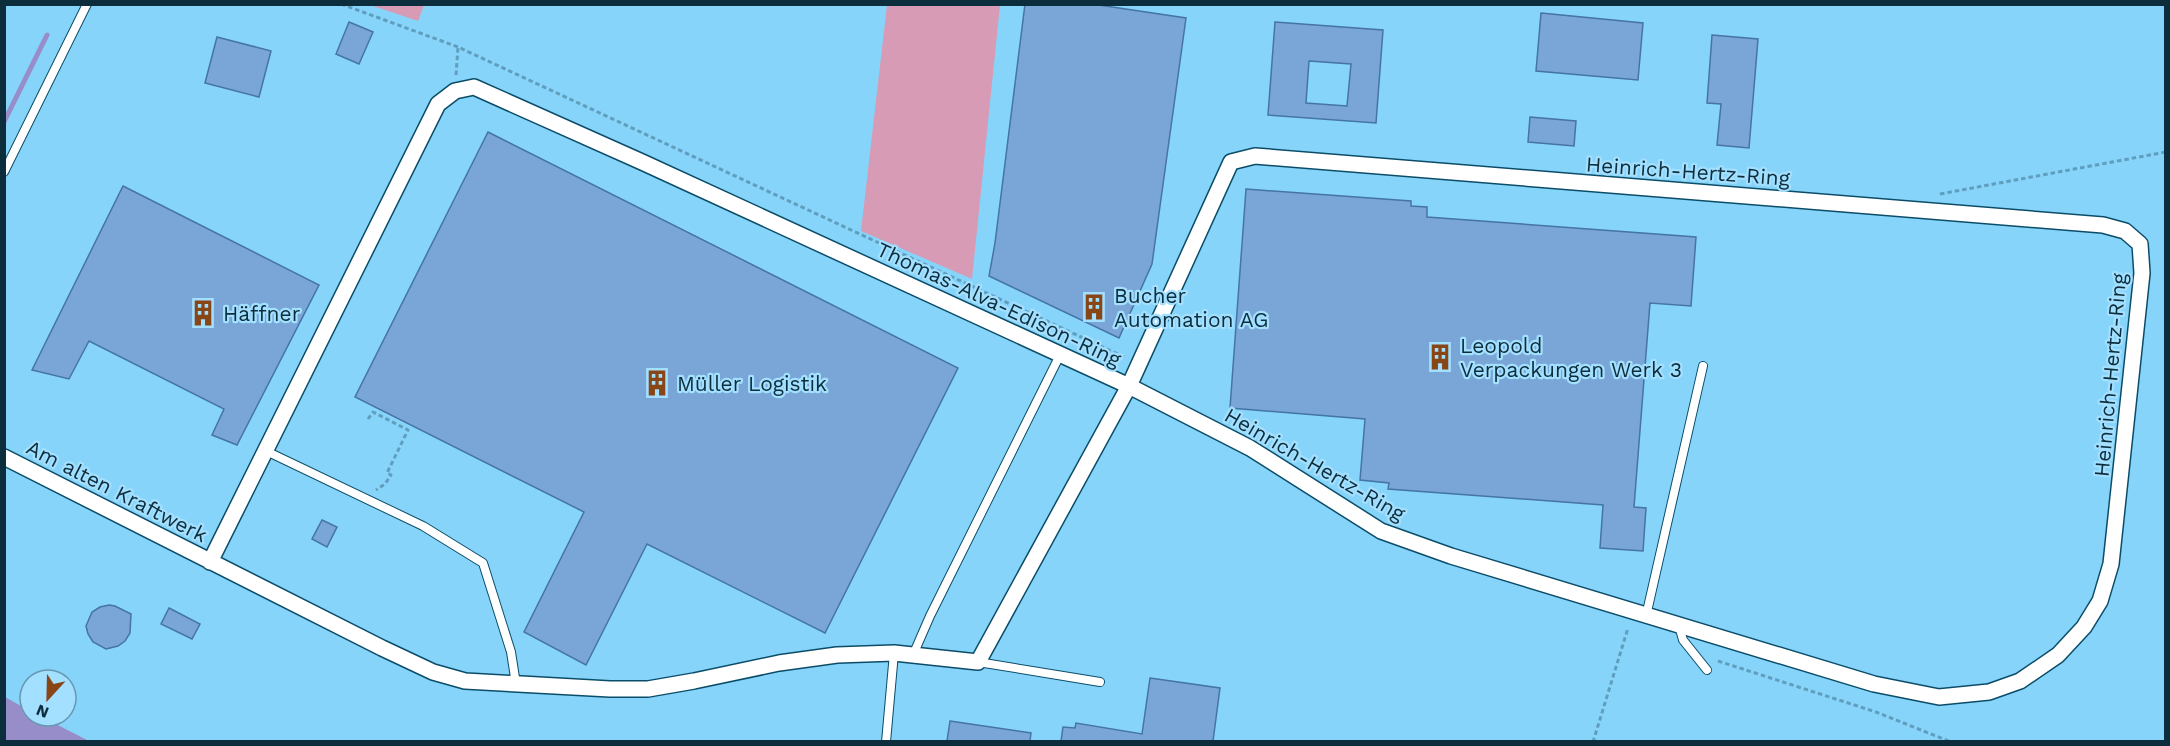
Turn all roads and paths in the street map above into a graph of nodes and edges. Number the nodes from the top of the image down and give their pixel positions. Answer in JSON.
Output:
{"nodes":[{"id":1,"x":87,"y":4,"type":"edge"},
{"id":2,"x":341,"y":4,"type":"edge"},
{"id":3,"x":458,"y":47,"type":"junction"},
{"id":4,"x":455,"y":91,"type":"junction"},
{"id":5,"x":2166,"y":152,"type":"edge"},
{"id":6,"x":4,"y":172,"type":"edge"},
{"id":7,"x":1936,"y":195,"type":"dead end"},
{"id":8,"x":1060,"y":355,"type":"junction"},
{"id":9,"x":1139,"y":364,"type":"junction"},
{"id":10,"x":1703,"y":366,"type":"dead end"},
{"id":11,"x":1129,"y":386,"type":"junction"},
{"id":12,"x":368,"y":419,"type":"dead end"},
{"id":13,"x":264,"y":450,"type":"junction"},
{"id":14,"x":4,"y":457,"type":"edge"},
{"id":15,"x":354,"y":494,"type":"junction"},
{"id":16,"x":210,"y":562,"type":"junction"},
{"id":17,"x":1640,"y":614,"type":"junction"},
{"id":18,"x":1679,"y":626,"type":"junction"},
{"id":19,"x":894,"y":653,"type":"junction"},
{"id":20,"x":1694,"y":653,"type":"junction"},
{"id":21,"x":913,"y":655,"type":"junction"},
{"id":22,"x":978,"y":662,"type":"junction"},
{"id":23,"x":1707,"y":670,"type":"dead end"},
{"id":24,"x":1100,"y":682,"type":"dead end"},
{"id":25,"x":516,"y":684,"type":"junction"},
{"id":26,"x":886,"y":741,"type":"edge"},
{"id":27,"x":1593,"y":741,"type":"edge"},
{"id":28,"x":1951,"y":741,"type":"edge"}],
"edges":[{"from":1,"to":6,"type":"lane"},
{"from":2,"to":3,"type":"path"},
{"from":3,"to":4,"type":"path"},
{"from":3,"to":9,"type":"path"},
{"from":4,"to":8,"type":"street","name":"Thomas-Alva-Edison-Ring"},
{"from":4,"to":13,"type":"street"},
{"from":5,"to":7,"type":"path"},
{"from":8,"to":11,"type":"street","name":"Thomas-Alva-Edison-Ring"},
{"from":8,"to":21,"type":"lane"},
{"from":9,"to":11,"type":"street","name":"Heinrich-Hertz-Ring"},
{"from":9,"to":18,"type":"street","name":"Heinrich-Hertz-Ring"},
{"from":10,"to":17,"type":"lane"},
{"from":11,"to":17,"type":"street","name":"Heinrich-Hertz-Ring"},
{"from":11,"to":22,"type":"street","name":"Thomas-Alva-Edison-Ring"},
{"from":12,"to":15,"type":"path"},
{"from":13,"to":15,"type":"lane"},
{"from":13,"to":16,"type":"street"},
{"from":14,"to":16,"type":"street","name":"Am alten Kraftwerk"},
{"from":15,"to":25,"type":"lane"},
{"from":16,"to":25,"type":"street"},
{"from":17,"to":18,"type":"street","name":"Heinrich-Hertz-Ring"},
{"from":17,"to":27,"type":"path"},
{"from":18,"to":20,"type":"lane"},
{"from":19,"to":21,"type":"street"},
{"from":19,"to":25,"type":"street"},
{"from":19,"to":26,"type":"lane"},
{"from":20,"to":23,"type":"lane"},
{"from":20,"to":28,"type":"path"},
{"from":21,"to":22,"type":"street"},
{"from":22,"to":24,"type":"lane"}]}
